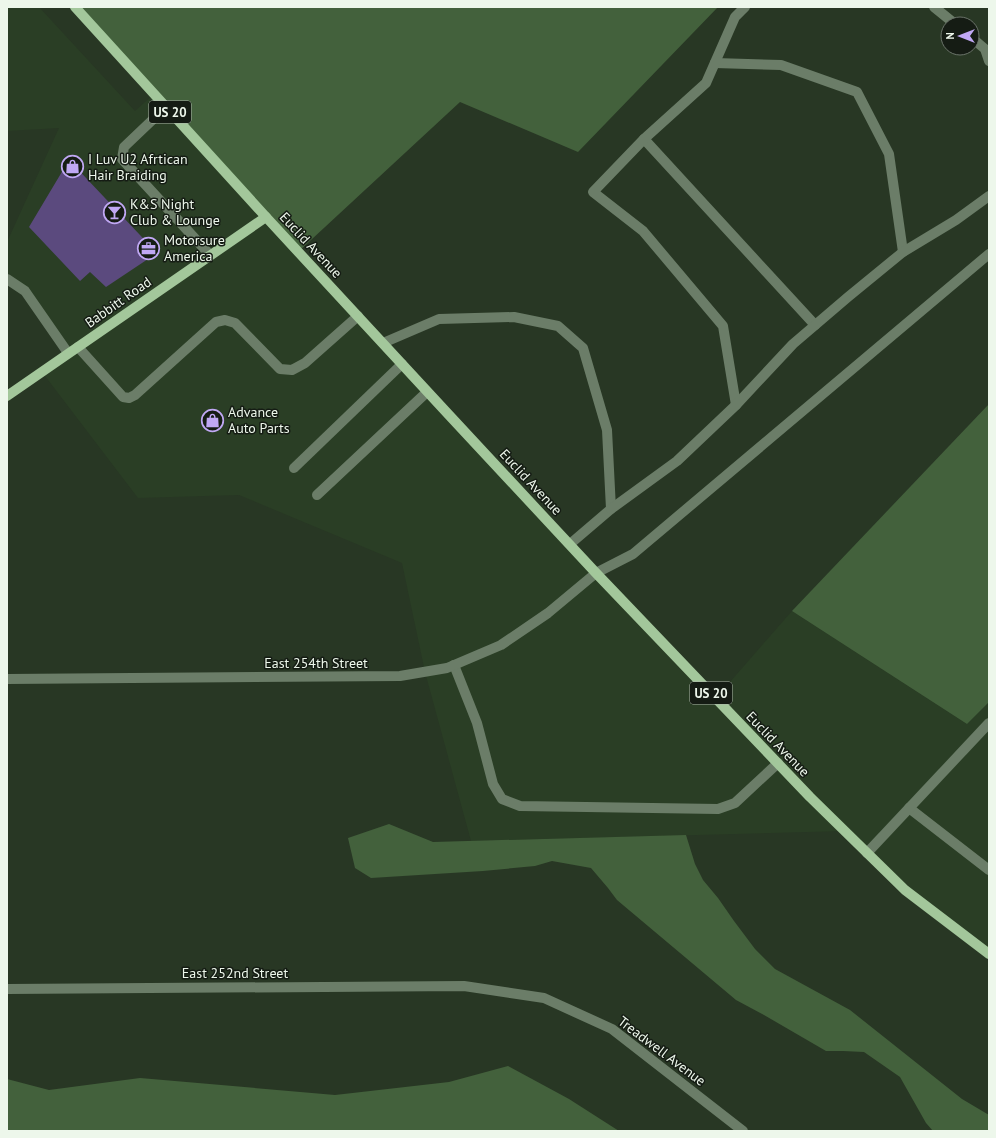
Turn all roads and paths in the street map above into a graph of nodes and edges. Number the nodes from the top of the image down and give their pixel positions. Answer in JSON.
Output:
{"nodes":[{"id":1,"x":75,"y":7,"type":"edge"},
{"id":2,"x":745,"y":7,"type":"edge"},
{"id":3,"x":934,"y":7,"type":"edge"},
{"id":4,"x":945,"y":16,"type":"edge"},
{"id":5,"x":980,"y":45,"type":"edge"},
{"id":6,"x":989,"y":60,"type":"edge"},
{"id":7,"x":715,"y":63,"type":"junction"},
{"id":8,"x":166,"y":107,"type":"junction"},
{"id":9,"x":644,"y":139,"type":"junction"},
{"id":10,"x":989,"y":196,"type":"edge"},
{"id":11,"x":266,"y":217,"type":"junction"},
{"id":12,"x":902,"y":252,"type":"junction"},
{"id":13,"x":989,"y":254,"type":"edge"},
{"id":14,"x":210,"y":255,"type":"junction"},
{"id":15,"x":7,"y":279,"type":"edge"},
{"id":16,"x":358,"y":316,"type":"junction"},
{"id":17,"x":815,"y":325,"type":"junction"},
{"id":18,"x":383,"y":343,"type":"junction"},
{"id":19,"x":78,"y":347,"type":"junction"},
{"id":20,"x":68,"y":353,"type":"junction"},
{"id":21,"x":402,"y":364,"type":"junction"},
{"id":22,"x":427,"y":392,"type":"junction"},
{"id":23,"x":7,"y":396,"type":"edge"},
{"id":24,"x":736,"y":405,"type":"junction"},
{"id":25,"x":294,"y":468,"type":"dead end"},
{"id":26,"x":317,"y":495,"type":"dead end"},
{"id":27,"x":611,"y":509,"type":"junction"},
{"id":28,"x":570,"y":544,"type":"junction"},
{"id":29,"x":596,"y":573,"type":"junction"},
{"id":30,"x":454,"y":665,"type":"junction"},
{"id":31,"x":7,"y":679,"type":"edge"},
{"id":32,"x":989,"y":723,"type":"edge"},
{"id":33,"x":778,"y":763,"type":"junction"},
{"id":34,"x":909,"y":808,"type":"junction"},
{"id":35,"x":867,"y":853,"type":"junction"},
{"id":36,"x":989,"y":870,"type":"edge"},
{"id":37,"x":989,"y":953,"type":"edge"},
{"id":38,"x":464,"y":986,"type":"joint"},
{"id":39,"x":7,"y":989,"type":"edge"},
{"id":40,"x":743,"y":1131,"type":"edge"}],
"edges":[{"from":1,"to":8,"type":"main road","name":"Euclid Avenue","number":"US 20"},
{"from":2,"to":7,"type":"street"},
{"from":3,"to":4,"type":"street"},
{"from":5,"to":6,"type":"street"},
{"from":7,"to":9,"type":"street"},
{"from":7,"to":12,"type":"street"},
{"from":8,"to":11,"type":"main road","name":"Euclid Avenue","number":"US 20"},
{"from":8,"to":14,"type":"street"},
{"from":9,"to":17,"type":"street"},
{"from":9,"to":24,"type":"street"},
{"from":10,"to":12,"type":"street"},
{"from":11,"to":14,"type":"main road","name":"Babbitt Road"},
{"from":11,"to":16,"type":"main road","name":"Euclid Avenue","number":"US 20"},
{"from":12,"to":17,"type":"street"},
{"from":13,"to":29,"type":"street","name":"East 254th Street"},
{"from":14,"to":19,"type":"main road","name":"Babbitt Road"},
{"from":15,"to":20,"type":"street"},
{"from":16,"to":18,"type":"main road","name":"Euclid Avenue","number":"US 20"},
{"from":16,"to":19,"type":"street"},
{"from":17,"to":24,"type":"street"},
{"from":18,"to":21,"type":"main road","name":"Euclid Avenue","number":"US 20"},
{"from":18,"to":27,"type":"street"},
{"from":19,"to":20,"type":"main road","name":"Babbitt Road"},
{"from":20,"to":23,"type":"main road","name":"Babbitt Road"},
{"from":21,"to":22,"type":"main road","name":"Euclid Avenue","number":"US 20"},
{"from":21,"to":25,"type":"street"},
{"from":22,"to":26,"type":"street"},
{"from":22,"to":28,"type":"main road","name":"Euclid Avenue","number":"US 20"},
{"from":24,"to":27,"type":"street"},
{"from":27,"to":28,"type":"street"},
{"from":28,"to":29,"type":"main road","name":"Euclid Avenue","number":"US 20"},
{"from":29,"to":30,"type":"street","name":"East 254th Street"},
{"from":29,"to":33,"type":"main road","name":"Euclid Avenue","number":"US 20"},
{"from":30,"to":31,"type":"street","name":"East 254th Street"},
{"from":30,"to":33,"type":"street"},
{"from":32,"to":34,"type":"street"},
{"from":33,"to":35,"type":"main road","name":"Euclid Avenue","number":"US 20"},
{"from":34,"to":35,"type":"street"},
{"from":34,"to":36,"type":"street"},
{"from":35,"to":37,"type":"main road","name":"Euclid Avenue","number":"US 20"},
{"from":38,"to":39,"type":"street","name":"East 252nd Street"},
{"from":38,"to":40,"type":"street","name":"Treadwell Avenue"}]}
